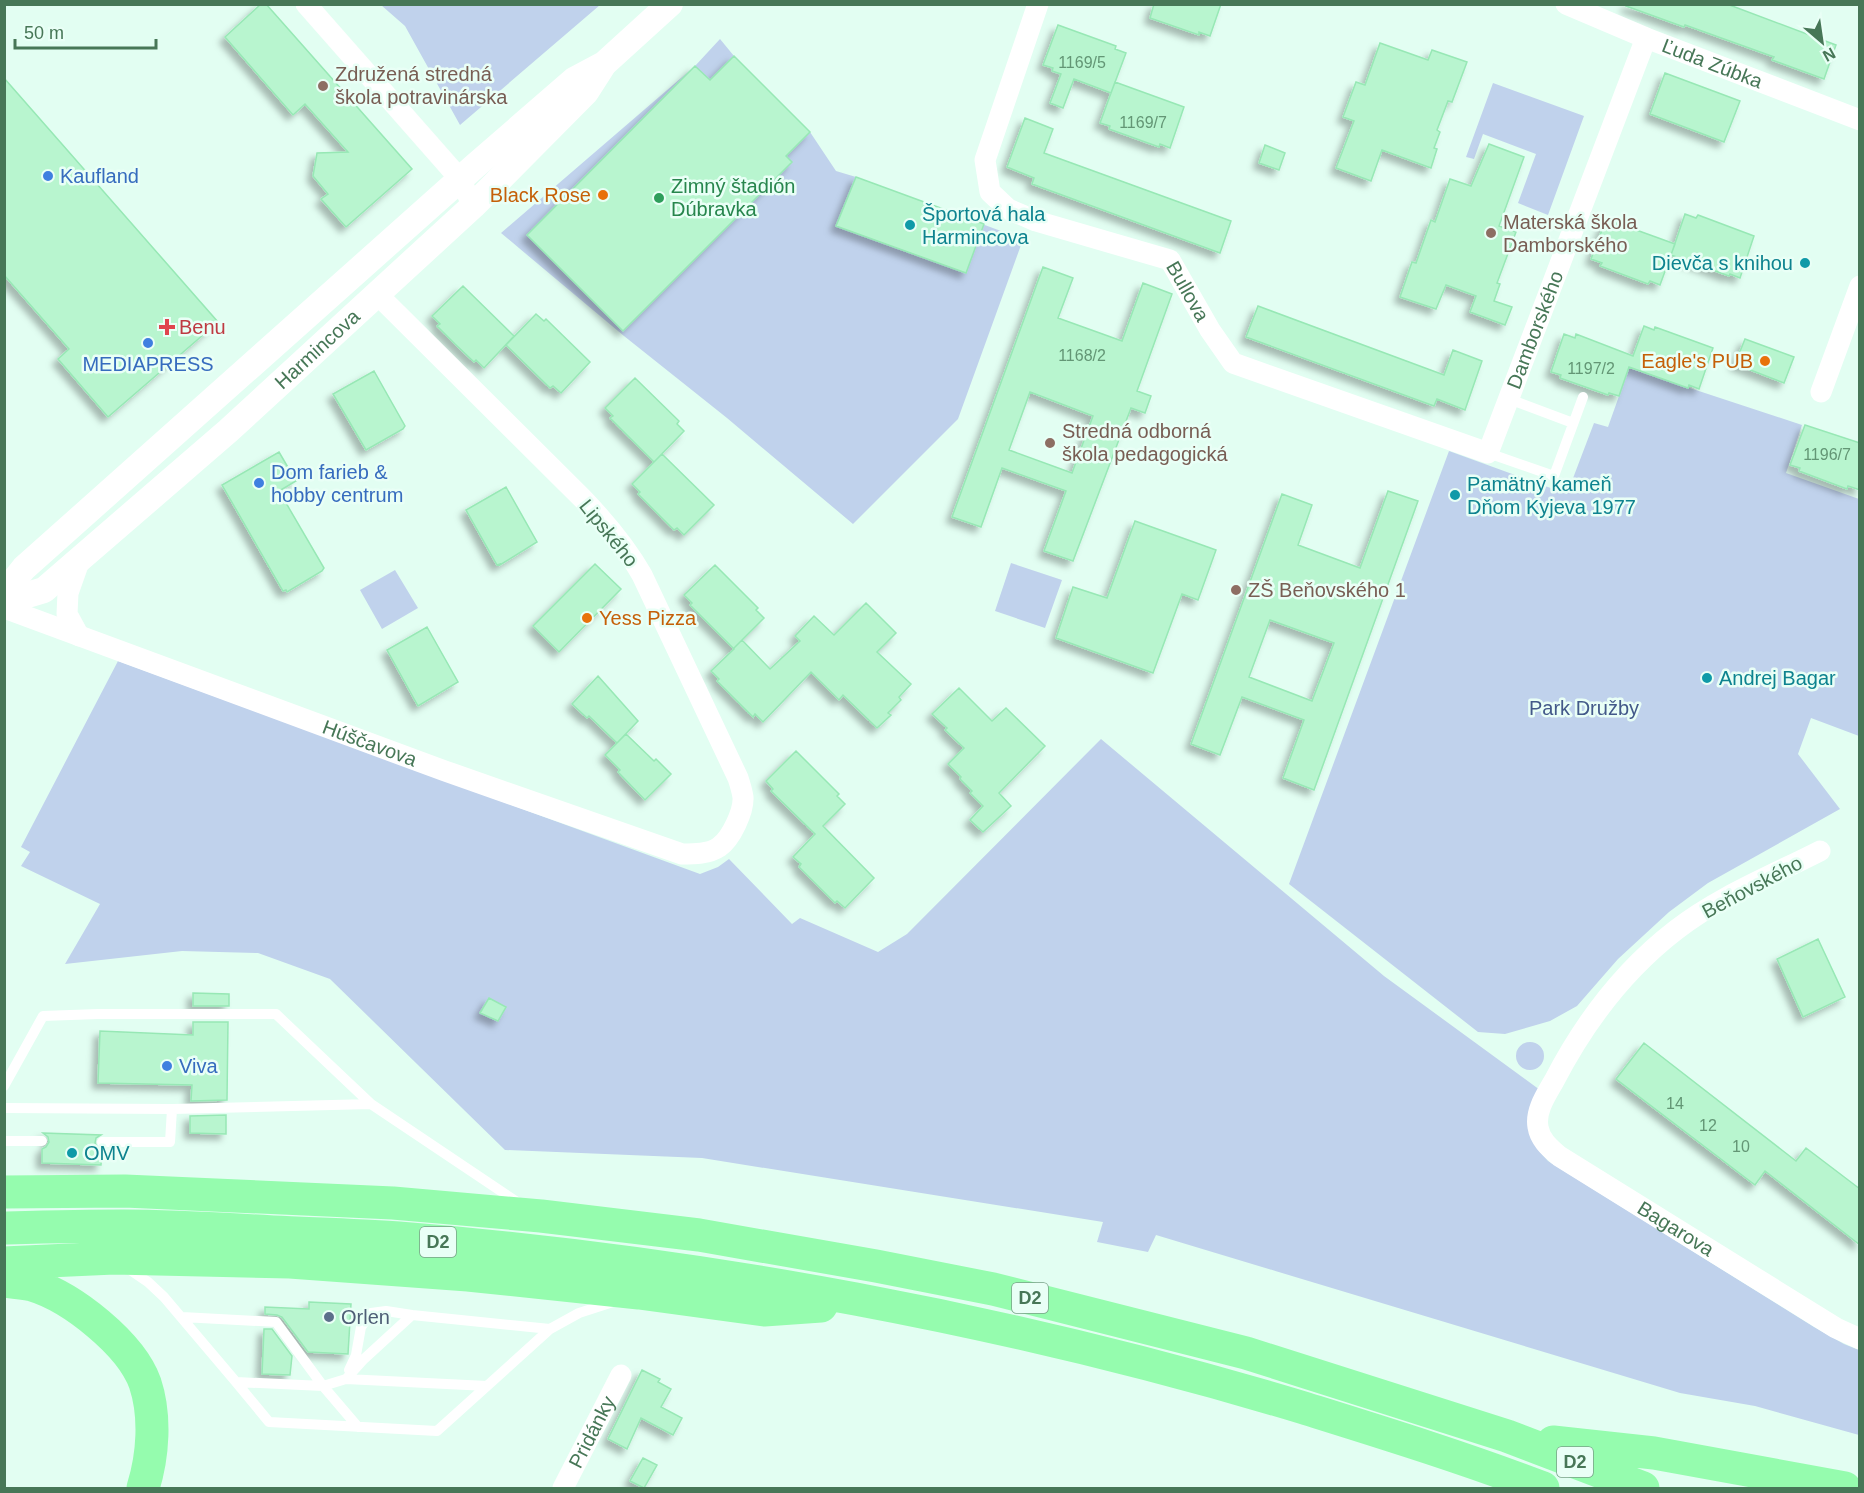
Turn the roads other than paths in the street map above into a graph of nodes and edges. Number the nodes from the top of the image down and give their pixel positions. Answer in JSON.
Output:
{"nodes":[{"id":1,"x":306,"y":4,"type":"edge"},
{"id":2,"x":670,"y":4,"type":"edge"},
{"id":3,"x":1038,"y":4,"type":"edge"},
{"id":4,"x":1566,"y":4,"type":"edge"},
{"id":5,"x":1646,"y":39,"type":"junction"},
{"id":6,"x":604,"y":64,"type":"junction"},
{"id":7,"x":1860,"y":120,"type":"edge"},
{"id":8,"x":460,"y":179,"type":"junction"},
{"id":9,"x":473,"y":206,"type":"junction"},
{"id":10,"x":1860,"y":286,"type":"edge"},
{"id":11,"x":377,"y":294,"type":"junction"},
{"id":12,"x":1821,"y":392,"type":"dead end"},
{"id":13,"x":1583,"y":397,"type":"dead end"},
{"id":14,"x":1509,"y":399,"type":"junction"},
{"id":15,"x":1573,"y":423,"type":"junction"},
{"id":16,"x":1488,"y":453,"type":"junction"},
{"id":17,"x":80,"y":559,"type":"junction"},
{"id":18,"x":4,"y":593,"type":"edge"},
{"id":19,"x":4,"y":602,"type":"edge"},
{"id":20,"x":4,"y":608,"type":"edge"},
{"id":21,"x":79,"y":636,"type":"junction"},
{"id":22,"x":733,"y":832,"type":"joint"},
{"id":23,"x":1820,"y":851,"type":"dead end"},
{"id":24,"x":4,"y":1086,"type":"edge"},
{"id":25,"x":1549,"y":1090,"type":"joint"},
{"id":26,"x":371,"y":1104,"type":"junction"},
{"id":27,"x":4,"y":1108,"type":"edge"},
{"id":28,"x":172,"y":1109,"type":"junction"},
{"id":29,"x":4,"y":1141,"type":"edge"},
{"id":30,"x":42,"y":1141,"type":"dead end"},
{"id":31,"x":102,"y":1142,"type":"dead end"},
{"id":32,"x":4,"y":1180,"type":"edge"},
{"id":33,"x":4,"y":1192,"type":"edge"},
{"id":34,"x":44,"y":1192,"type":"junction"},
{"id":35,"x":541,"y":1216,"type":"junction"},
{"id":36,"x":4,"y":1228,"type":"edge"},
{"id":37,"x":114,"y":1258,"type":"junction"},
{"id":38,"x":4,"y":1263,"type":"edge"},
{"id":39,"x":4,"y":1281,"type":"edge"},
{"id":40,"x":639,"y":1293,"type":"junction"},
{"id":41,"x":868,"y":1302,"type":"junction"},
{"id":42,"x":412,"y":1315,"type":"junction"},
{"id":43,"x":182,"y":1317,"type":"junction"},
{"id":44,"x":550,"y":1329,"type":"junction"},
{"id":45,"x":1860,"y":1339,"type":"edge"},
{"id":46,"x":621,"y":1376,"type":"dead end"},
{"id":47,"x":346,"y":1379,"type":"junction"},
{"id":48,"x":236,"y":1382,"type":"junction"},
{"id":49,"x":323,"y":1386,"type":"junction"},
{"id":50,"x":487,"y":1386,"type":"junction"},
{"id":51,"x":357,"y":1427,"type":"junction"},
{"id":52,"x":151,"y":1436,"type":"junction"},
{"id":53,"x":1507,"y":1436,"type":"junction"},
{"id":54,"x":118,"y":1488,"type":"edge"},
{"id":55,"x":143,"y":1488,"type":"edge"},
{"id":56,"x":563,"y":1488,"type":"edge"},
{"id":57,"x":1543,"y":1488,"type":"edge"},
{"id":58,"x":1643,"y":1488,"type":"edge"},
{"id":59,"x":1845,"y":1488,"type":"edge"}],
"edges":[{"from":1,"to":8,"type":"street"},
{"from":2,"to":6,"type":"street","name":"Harmincova"},
{"from":3,"to":16,"type":"street","name":"Bullova"},
{"from":4,"to":5,"type":"street","name":"Ľuda Zúbka"},
{"from":5,"to":7,"type":"street","name":"Ľuda Zúbka"},
{"from":5,"to":14,"type":"street","name":"Damborského"},
{"from":6,"to":8,"type":"street","name":"Harmincova"},
{"from":6,"to":9,"type":"street","name":"Harmincova"},
{"from":8,"to":9,"type":"street"},
{"from":8,"to":18,"type":"street","name":"Harmincova"},
{"from":9,"to":11,"type":"street","name":"Harmincova"},
{"from":10,"to":12,"type":"street"},
{"from":11,"to":17,"type":"street","name":"Harmincova"},
{"from":11,"to":22,"type":"street","name":"Lipského"},
{"from":13,"to":15,"type":"lane"},
{"from":14,"to":15,"type":"lane"},
{"from":14,"to":16,"type":"street","name":"Damborského"},
{"from":15,"to":16,"type":"lane"},
{"from":17,"to":19,"type":"street","name":"Harmincova"},
{"from":17,"to":21,"type":"street"},
{"from":20,"to":21,"type":"street","name":"Húščavova"},
{"from":21,"to":22,"type":"street","name":"Húščavova"},
{"from":23,"to":25,"type":"street","name":"Beňovského"},
{"from":24,"to":26,"type":"lane"},
{"from":25,"to":45,"type":"street","name":"Bagarova"},
{"from":26,"to":28,"type":"lane"},
{"from":26,"to":35,"type":"lane"},
{"from":27,"to":28,"type":"lane"},
{"from":28,"to":31,"type":"lane"},
{"from":29,"to":30,"type":"lane"},
{"from":32,"to":34,"type":"highway"},
{"from":33,"to":34,"type":"highway","number":"D2"},
{"from":34,"to":35,"type":"highway","number":"D2"},
{"from":35,"to":53,"type":"highway","number":"D2"},
{"from":36,"to":41,"type":"highway","number":"D2"},
{"from":37,"to":38,"type":"highway"},
{"from":37,"to":40,"type":"highway"},
{"from":37,"to":43,"type":"lane"},
{"from":39,"to":52,"type":"highway"},
{"from":40,"to":41,"type":"highway"},
{"from":40,"to":44,"type":"lane"},
{"from":41,"to":57,"type":"highway","number":"D2"},
{"from":42,"to":44,"type":"lane"},
{"from":42,"to":47,"type":"lane"},
{"from":42,"to":47,"type":"lane"},
{"from":43,"to":48,"type":"lane"},
{"from":43,"to":49,"type":"lane"},
{"from":44,"to":50,"type":"lane"},
{"from":46,"to":56,"type":"street","name":"Pridánky"},
{"from":47,"to":49,"type":"lane"},
{"from":47,"to":50,"type":"lane"},
{"from":48,"to":49,"type":"lane"},
{"from":48,"to":51,"type":"lane"},
{"from":49,"to":51,"type":"lane"},
{"from":50,"to":51,"type":"lane"},
{"from":52,"to":54,"type":"highway"},
{"from":52,"to":55,"type":"highway"},
{"from":53,"to":58,"type":"highway","number":"D2"},
{"from":53,"to":59,"type":"highway"}]}
